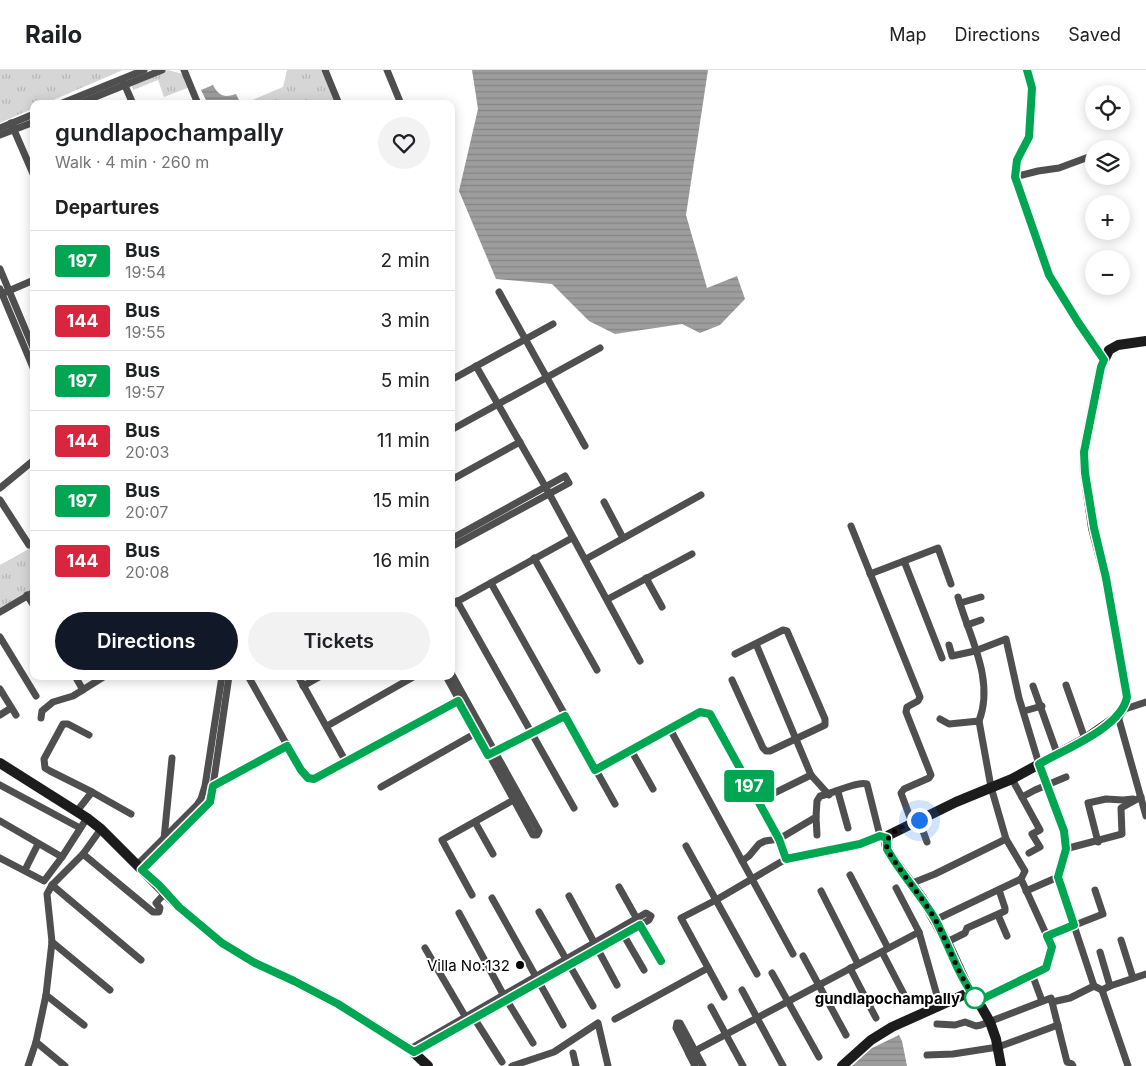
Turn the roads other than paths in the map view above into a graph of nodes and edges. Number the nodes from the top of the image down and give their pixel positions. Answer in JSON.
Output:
{"nodes":[{"id":1,"x":144,"y":70,"type":"edge"},
{"id":2,"x":162,"y":70,"type":"edge"},
{"id":3,"x":184,"y":70,"type":"edge"},
{"id":4,"x":325,"y":70,"type":"edge"},
{"id":5,"x":387,"y":70,"type":"edge"},
{"id":6,"x":1027,"y":70,"type":"edge"},
{"id":7,"x":124,"y":82,"type":"junction"},
{"id":8,"x":74,"y":100,"type":"edge"},
{"id":9,"x":86,"y":100,"type":"edge"},
{"id":10,"x":131,"y":100,"type":"edge"},
{"id":11,"x":196,"y":100,"type":"edge"},
{"id":12,"x":337,"y":100,"type":"edge"},
{"id":13,"x":399,"y":100,"type":"edge"},
{"id":14,"x":30,"y":116,"type":"edge"},
{"id":15,"x":30,"y":123,"type":"edge"},
{"id":16,"x":13,"y":126,"type":"junction"},
{"id":17,"x":0,"y":128,"type":"edge"},
{"id":18,"x":0,"y":136,"type":"edge"},
{"id":19,"x":1085,"y":158,"type":"edge"},
{"id":20,"x":30,"y":166,"type":"edge"},
{"id":21,"x":1015,"y":177,"type":"junction"},
{"id":22,"x":0,"y":269,"type":"edge"},
{"id":23,"x":30,"y":282,"type":"edge"},
{"id":24,"x":3,"y":292,"type":"edge"},
{"id":25,"x":499,"y":292,"type":"dead end"},
{"id":26,"x":553,"y":324,"type":"dead end"},
{"id":27,"x":525,"y":339,"type":"junction"},
{"id":28,"x":1146,"y":341,"type":"edge"},
{"id":29,"x":30,"y":343,"type":"edge"},
{"id":30,"x":600,"y":348,"type":"dead end"},
{"id":31,"x":30,"y":360,"type":"edge"},
{"id":32,"x":1104,"y":360,"type":"junction"},
{"id":33,"x":476,"y":366,"type":"junction"},
{"id":34,"x":546,"y":377,"type":"junction"},
{"id":35,"x":455,"y":378,"type":"edge"},
{"id":36,"x":498,"y":404,"type":"junction"},
{"id":37,"x":455,"y":428,"type":"edge"},
{"id":38,"x":520,"y":442,"type":"junction"},
{"id":39,"x":585,"y":446,"type":"dead end"},
{"id":40,"x":30,"y":464,"type":"edge"},
{"id":41,"x":455,"y":478,"type":"edge"},
{"id":42,"x":545,"y":486,"type":"junction"},
{"id":43,"x":0,"y":488,"type":"edge"},
{"id":44,"x":549,"y":494,"type":"junction"},
{"id":45,"x":701,"y":495,"type":"dead end"},
{"id":46,"x":0,"y":500,"type":"edge"},
{"id":47,"x":604,"y":502,"type":"dead end"},
{"id":48,"x":851,"y":526,"type":"dead end"},
{"id":49,"x":455,"y":537,"type":"edge"},
{"id":50,"x":572,"y":538,"type":"junction"},
{"id":51,"x":623,"y":538,"type":"junction"},
{"id":52,"x":29,"y":545,"type":"dead end"},
{"id":53,"x":455,"y":545,"type":"edge"},
{"id":54,"x":692,"y":554,"type":"dead end"},
{"id":55,"x":534,"y":558,"type":"junction"},
{"id":56,"x":586,"y":559,"type":"junction"},
{"id":57,"x":904,"y":560,"type":"junction"},
{"id":58,"x":870,"y":574,"type":"junction"},
{"id":59,"x":646,"y":578,"type":"junction"},
{"id":60,"x":491,"y":583,"type":"junction"},
{"id":61,"x":951,"y":584,"type":"dead end"},
{"id":62,"x":30,"y":595,"type":"edge"},
{"id":63,"x":981,"y":597,"type":"dead end"},
{"id":64,"x":608,"y":599,"type":"junction"},
{"id":65,"x":455,"y":602,"type":"edge"},
{"id":66,"x":455,"y":605,"type":"edge"},
{"id":67,"x":662,"y":607,"type":"dead end"},
{"id":68,"x":0,"y":612,"type":"edge"},
{"id":69,"x":981,"y":620,"type":"dead end"},
{"id":70,"x":967,"y":625,"type":"junction"},
{"id":71,"x":0,"y":637,"type":"edge"},
{"id":72,"x":756,"y":644,"type":"junction"},
{"id":73,"x":948,"y":645,"type":"dead end"},
{"id":74,"x":975,"y":650,"type":"junction"},
{"id":75,"x":736,"y":654,"type":"dead end"},
{"id":76,"x":942,"y":658,"type":"dead end"},
{"id":77,"x":640,"y":661,"type":"dead end"},
{"id":78,"x":597,"y":670,"type":"dead end"},
{"id":79,"x":77,"y":680,"type":"edge"},
{"id":80,"x":99,"y":680,"type":"edge"},
{"id":81,"x":221,"y":680,"type":"edge"},
{"id":82,"x":228,"y":680,"type":"edge"},
{"id":83,"x":250,"y":680,"type":"edge"},
{"id":84,"x":300,"y":680,"type":"edge"},
{"id":85,"x":314,"y":680,"type":"edge"},
{"id":86,"x":408,"y":680,"type":"edge"},
{"id":87,"x":448,"y":680,"type":"edge"},
{"id":88,"x":455,"y":680,"type":"edge"},
{"id":89,"x":732,"y":680,"type":"dead end"},
{"id":90,"x":1066,"y":685,"type":"dead end"},
{"id":91,"x":304,"y":686,"type":"junction"},
{"id":92,"x":1033,"y":686,"type":"dead end"},
{"id":93,"x":0,"y":689,"type":"edge"},
{"id":94,"x":83,"y":690,"type":"junction"},
{"id":95,"x":36,"y":696,"type":"dead end"},
{"id":96,"x":458,"y":701,"type":"junction"},
{"id":97,"x":1146,"y":702,"type":"edge"},
{"id":98,"x":1042,"y":706,"type":"junction"},
{"id":99,"x":11,"y":708,"type":"junction"},
{"id":100,"x":1024,"y":711,"type":"junction"},
{"id":101,"x":1120,"y":713,"type":"junction"},
{"id":102,"x":0,"y":715,"type":"edge"},
{"id":103,"x":16,"y":716,"type":"dead end"},
{"id":104,"x":565,"y":716,"type":"junction"},
{"id":105,"x":41,"y":718,"type":"dead end"},
{"id":106,"x":940,"y":720,"type":"dead end"},
{"id":107,"x":978,"y":721,"type":"junction"},
{"id":108,"x":327,"y":726,"type":"junction"},
{"id":109,"x":670,"y":729,"type":"junction"},
{"id":110,"x":476,"y":732,"type":"junction"},
{"id":111,"x":531,"y":733,"type":"junction"},
{"id":112,"x":89,"y":735,"type":"dead end"},
{"id":113,"x":797,"y":739,"type":"junction"},
{"id":114,"x":1085,"y":739,"type":"junction"},
{"id":115,"x":287,"y":746,"type":"junction"},
{"id":116,"x":631,"y":750,"type":"junction"},
{"id":117,"x":1057,"y":753,"type":"junction"},
{"id":118,"x":492,"y":754,"type":"junction"},
{"id":119,"x":172,"y":758,"type":"dead end"},
{"id":120,"x":346,"y":762,"type":"junction"},
{"id":121,"x":0,"y":763,"type":"edge"},
{"id":122,"x":1039,"y":764,"type":"junction"},
{"id":123,"x":595,"y":770,"type":"junction"},
{"id":124,"x":811,"y":775,"type":"junction"},
{"id":125,"x":1066,"y":776,"type":"dead end"},
{"id":126,"x":1012,"y":779,"type":"junction"},
{"id":127,"x":0,"y":785,"type":"edge"},
{"id":128,"x":1046,"y":785,"type":"junction"},
{"id":129,"x":213,"y":786,"type":"junction"},
{"id":130,"x":381,"y":787,"type":"dead end"},
{"id":131,"x":990,"y":787,"type":"junction"},
{"id":132,"x":653,"y":789,"type":"dead end"},
{"id":133,"x":92,"y":792,"type":"junction"},
{"id":134,"x":838,"y":792,"type":"junction"},
{"id":135,"x":829,"y":795,"type":"junction"},
{"id":136,"x":1022,"y":797,"type":"junction"},
{"id":137,"x":1141,"y":797,"type":"junction"},
{"id":138,"x":517,"y":798,"type":"junction"},
{"id":139,"x":758,"y":802,"type":"junction"},
{"id":140,"x":615,"y":804,"type":"dead end"},
{"id":141,"x":574,"y":808,"type":"dead end"},
{"id":142,"x":77,"y":811,"type":"junction"},
{"id":143,"x":131,"y":814,"type":"dead end"},
{"id":144,"x":1146,"y":816,"type":"edge"},
{"id":145,"x":816,"y":817,"type":"junction"},
{"id":146,"x":87,"y":818,"type":"junction"},
{"id":147,"x":0,"y":822,"type":"edge"},
{"id":148,"x":476,"y":822,"type":"junction"},
{"id":149,"x":915,"y":822,"type":"junction"},
{"id":150,"x":80,"y":828,"type":"junction"},
{"id":151,"x":848,"y":828,"type":"dead end"},
{"id":152,"x":101,"y":829,"type":"junction"},
{"id":153,"x":817,"y":835,"type":"dead end"},
{"id":154,"x":884,"y":837,"type":"junction"},
{"id":155,"x":164,"y":839,"type":"junction"},
{"id":156,"x":779,"y":839,"type":"junction"},
{"id":157,"x":1006,"y":839,"type":"junction"},
{"id":158,"x":927,"y":842,"type":"dead end"},
{"id":159,"x":1098,"y":842,"type":"junction"},
{"id":160,"x":38,"y":844,"type":"junction"},
{"id":161,"x":686,"y":846,"type":"dead end"},
{"id":162,"x":1066,"y":849,"type":"junction"},
{"id":163,"x":82,"y":854,"type":"junction"},
{"id":164,"x":493,"y":854,"type":"dead end"},
{"id":165,"x":1029,"y":854,"type":"dead end"},
{"id":166,"x":62,"y":857,"type":"junction"},
{"id":167,"x":0,"y":858,"type":"edge"},
{"id":168,"x":786,"y":859,"type":"junction"},
{"id":169,"x":742,"y":861,"type":"junction"},
{"id":170,"x":140,"y":868,"type":"junction"},
{"id":171,"x":25,"y":870,"type":"junction"},
{"id":172,"x":850,"y":875,"type":"dead end"},
{"id":173,"x":1058,"y":877,"type":"junction"},
{"id":174,"x":751,"y":878,"type":"junction"},
{"id":175,"x":1021,"y":879,"type":"junction"},
{"id":176,"x":910,"y":884,"type":"junction"},
{"id":177,"x":52,"y":885,"type":"junction"},
{"id":178,"x":619,"y":887,"type":"dead end"},
{"id":179,"x":896,"y":888,"type":"dead end"},
{"id":180,"x":999,"y":890,"type":"junction"},
{"id":181,"x":1095,"y":890,"type":"dead end"},
{"id":182,"x":821,"y":891,"type":"dead end"},
{"id":183,"x":1026,"y":891,"type":"junction"},
{"id":184,"x":166,"y":892,"type":"junction"},
{"id":185,"x":472,"y":895,"type":"dead end"},
{"id":186,"x":569,"y":896,"type":"dead end"},
{"id":187,"x":492,"y":898,"type":"dead end"},
{"id":188,"x":716,"y":900,"type":"junction"},
{"id":189,"x":539,"y":912,"type":"dead end"},
{"id":190,"x":459,"y":913,"type":"dead end"},
{"id":191,"x":998,"y":915,"type":"junction"},
{"id":192,"x":935,"y":920,"type":"junction"},
{"id":193,"x":639,"y":922,"type":"junction"},
{"id":194,"x":1074,"y":925,"type":"junction"},
{"id":195,"x":919,"y":932,"type":"junction"},
{"id":196,"x":623,"y":934,"type":"junction"},
{"id":197,"x":1007,"y":936,"type":"dead end"},
{"id":198,"x":1047,"y":936,"type":"junction"},
{"id":199,"x":1121,"y":940,"type":"dead end"},
{"id":200,"x":52,"y":942,"type":"junction"},
{"id":201,"x":947,"y":942,"type":"junction"},
{"id":202,"x":596,"y":946,"type":"junction"},
{"id":203,"x":425,"y":948,"type":"dead end"},
{"id":204,"x":885,"y":950,"type":"junction"},
{"id":205,"x":1100,"y":952,"type":"dead end"},
{"id":206,"x":793,"y":954,"type":"dead end"},
{"id":207,"x":803,"y":956,"type":"dead end"},
{"id":208,"x":141,"y":960,"type":"dead end"},
{"id":209,"x":661,"y":961,"type":"dead end"},
{"id":210,"x":567,"y":962,"type":"junction"},
{"id":211,"x":858,"y":964,"type":"junction"},
{"id":212,"x":708,"y":968,"type":"junction"},
{"id":213,"x":850,"y":968,"type":"junction"},
{"id":214,"x":644,"y":970,"type":"dead end"},
{"id":215,"x":772,"y":973,"type":"dead end"},
{"id":216,"x":757,"y":974,"type":"dead end"},
{"id":217,"x":1032,"y":974,"type":"junction"},
{"id":218,"x":1146,"y":974,"type":"edge"},
{"id":219,"x":1133,"y":978,"type":"junction"},
{"id":220,"x":536,"y":979,"type":"junction"},
{"id":221,"x":617,"y":985,"type":"dead end"},
{"id":222,"x":818,"y":985,"type":"junction"},
{"id":223,"x":1094,"y":986,"type":"junction"},
{"id":224,"x":1110,"y":986,"type":"junction"},
{"id":225,"x":110,"y":990,"type":"dead end"},
{"id":226,"x":742,"y":990,"type":"dead end"},
{"id":227,"x":1102,"y":990,"type":"junction"},
{"id":228,"x":970,"y":992,"type":"junction"},
{"id":229,"x":46,"y":995,"type":"junction"},
{"id":230,"x":505,"y":997,"type":"junction"},
{"id":231,"x":724,"y":997,"type":"dead end"},
{"id":232,"x":787,"y":1001,"type":"junction"},
{"id":233,"x":978,"y":1001,"type":"junction"},
{"id":234,"x":1042,"y":1001,"type":"junction"},
{"id":235,"x":908,"y":1002,"type":"dead end"},
{"id":236,"x":1052,"y":1002,"type":"junction"},
{"id":237,"x":593,"y":1006,"type":"dead end"},
{"id":238,"x":940,"y":1006,"type":"junction"},
{"id":239,"x":711,"y":1007,"type":"dead end"},
{"id":240,"x":465,"y":1016,"type":"junction"},
{"id":241,"x":474,"y":1018,"type":"junction"},
{"id":242,"x":757,"y":1018,"type":"junction"},
{"id":243,"x":876,"y":1018,"type":"dead end"},
{"id":244,"x":615,"y":1019,"type":"dead end"},
{"id":245,"x":990,"y":1022,"type":"junction"},
{"id":246,"x":84,"y":1024,"type":"dead end"},
{"id":247,"x":937,"y":1024,"type":"dead end"},
{"id":248,"x":563,"y":1025,"type":"dead end"},
{"id":249,"x":1058,"y":1025,"type":"junction"},
{"id":250,"x":725,"y":1035,"type":"junction"},
{"id":251,"x":846,"y":1035,"type":"dead end"},
{"id":252,"x":36,"y":1042,"type":"junction"},
{"id":253,"x":533,"y":1043,"type":"dead end"},
{"id":254,"x":998,"y":1047,"type":"junction"},
{"id":255,"x":412,"y":1050,"type":"junction"},
{"id":256,"x":692,"y":1052,"type":"junction"},
{"id":257,"x":573,"y":1053,"type":"dead end"},
{"id":258,"x":927,"y":1055,"type":"dead end"},
{"id":259,"x":819,"y":1057,"type":"dead end"},
{"id":260,"x":502,"y":1062,"type":"dead end"},
{"id":261,"x":28,"y":1066,"type":"edge"},
{"id":262,"x":65,"y":1066,"type":"edge"},
{"id":263,"x":428,"y":1066,"type":"edge"},
{"id":264,"x":512,"y":1066,"type":"edge"},
{"id":265,"x":576,"y":1066,"type":"edge"},
{"id":266,"x":608,"y":1066,"type":"edge"},
{"id":267,"x":695,"y":1066,"type":"edge"},
{"id":268,"x":703,"y":1066,"type":"edge"},
{"id":269,"x":743,"y":1066,"type":"edge"},
{"id":270,"x":783,"y":1066,"type":"edge"},
{"id":271,"x":842,"y":1066,"type":"edge"},
{"id":272,"x":1001,"y":1066,"type":"edge"},
{"id":273,"x":1073,"y":1066,"type":"edge"},
{"id":274,"x":1128,"y":1066,"type":"edge"}],
"edges":[{"from":1,"to":7,"type":"street"},
{"from":2,"to":7,"type":"street"},
{"from":3,"to":11,"type":"street"},
{"from":4,"to":12,"type":"street"},
{"from":5,"to":13,"type":"street"},
{"from":6,"to":21,"type":"street"},
{"from":7,"to":8,"type":"street"},
{"from":7,"to":9,"type":"street"},
{"from":7,"to":10,"type":"street"},
{"from":14,"to":16,"type":"street"},
{"from":15,"to":16,"type":"street"},
{"from":16,"to":17,"type":"street"},
{"from":16,"to":18,"type":"street"},
{"from":16,"to":20,"type":"street"},
{"from":19,"to":21,"type":"street"},
{"from":21,"to":32,"type":"street"},
{"from":22,"to":24,"type":"street"},
{"from":23,"to":24,"type":"street"},
{"from":24,"to":29,"type":"street"},
{"from":24,"to":31,"type":"street"},
{"from":25,"to":27,"type":"street"},
{"from":26,"to":27,"type":"street"},
{"from":27,"to":33,"type":"street"},
{"from":27,"to":34,"type":"street"},
{"from":28,"to":32,"type":"main road"},
{"from":30,"to":34,"type":"street"},
{"from":32,"to":101,"type":"main road"},
{"from":33,"to":35,"type":"street"},
{"from":33,"to":36,"type":"street"},
{"from":34,"to":36,"type":"street"},
{"from":34,"to":39,"type":"street"},
{"from":36,"to":37,"type":"street"},
{"from":36,"to":38,"type":"street"},
{"from":38,"to":41,"type":"street"},
{"from":38,"to":42,"type":"street"},
{"from":40,"to":43,"type":"street"},
{"from":42,"to":44,"type":"street"},
{"from":42,"to":44,"type":"street"},
{"from":42,"to":49,"type":"street"},
{"from":44,"to":50,"type":"street"},
{"from":44,"to":53,"type":"street"},
{"from":45,"to":51,"type":"street"},
{"from":46,"to":52,"type":"street"},
{"from":47,"to":51,"type":"street"},
{"from":48,"to":58,"type":"street"},
{"from":50,"to":55,"type":"street"},
{"from":50,"to":56,"type":"street"},
{"from":51,"to":56,"type":"street"},
{"from":54,"to":59,"type":"street"},
{"from":55,"to":60,"type":"street"},
{"from":55,"to":78,"type":"street"},
{"from":56,"to":64,"type":"street"},
{"from":57,"to":58,"type":"street"},
{"from":57,"to":61,"type":"street"},
{"from":57,"to":76,"type":"street"},
{"from":58,"to":149,"type":"street"},
{"from":59,"to":64,"type":"street"},
{"from":59,"to":67,"type":"street"},
{"from":60,"to":65,"type":"street"},
{"from":60,"to":104,"type":"street"},
{"from":62,"to":68,"type":"street"},
{"from":63,"to":70,"type":"street"},
{"from":64,"to":77,"type":"street"},
{"from":66,"to":111,"type":"street"},
{"from":69,"to":70,"type":"street"},
{"from":70,"to":74,"type":"street"},
{"from":71,"to":95,"type":"street"},
{"from":72,"to":75,"type":"street"},
{"from":72,"to":113,"type":"street"},
{"from":72,"to":113,"type":"street"},
{"from":73,"to":74,"type":"street"},
{"from":74,"to":100,"type":"street"},
{"from":74,"to":107,"type":"street"},
{"from":79,"to":94,"type":"street"},
{"from":80,"to":94,"type":"street"},
{"from":81,"to":155,"type":"street"},
{"from":82,"to":129,"type":"street"},
{"from":83,"to":115,"type":"street"},
{"from":84,"to":91,"type":"street"},
{"from":85,"to":91,"type":"street"},
{"from":86,"to":108,"type":"street"},
{"from":87,"to":96,"type":"street"},
{"from":88,"to":118,"type":"street"},
{"from":89,"to":113,"type":"street"},
{"from":90,"to":114,"type":"street"},
{"from":91,"to":108,"type":"street"},
{"from":92,"to":98,"type":"street"},
{"from":93,"to":99,"type":"street"},
{"from":94,"to":105,"type":"street"},
{"from":96,"to":110,"type":"street"},
{"from":96,"to":120,"type":"street"},
{"from":97,"to":101,"type":"street"},
{"from":98,"to":100,"type":"street"},
{"from":98,"to":117,"type":"street"},
{"from":99,"to":102,"type":"street"},
{"from":99,"to":103,"type":"street"},
{"from":100,"to":122,"type":"street"},
{"from":101,"to":114,"type":"main road"},
{"from":101,"to":137,"type":"street"},
{"from":104,"to":111,"type":"street"},
{"from":104,"to":123,"type":"street"},
{"from":106,"to":107,"type":"street"},
{"from":107,"to":131,"type":"street"},
{"from":108,"to":120,"type":"street"},
{"from":109,"to":116,"type":"street"},
{"from":109,"to":139,"type":"street"},
{"from":109,"to":169,"type":"street"},
{"from":110,"to":118,"type":"street"},
{"from":110,"to":130,"type":"street"},
{"from":111,"to":118,"type":"street"},
{"from":111,"to":141,"type":"street"},
{"from":112,"to":133,"type":"street"},
{"from":113,"to":124,"type":"street"},
{"from":114,"to":117,"type":"main road"},
{"from":115,"to":120,"type":"street"},
{"from":115,"to":129,"type":"street"},
{"from":116,"to":123,"type":"street"},
{"from":116,"to":132,"type":"street"},
{"from":117,"to":122,"type":"main road"},
{"from":118,"to":138,"type":"street"},
{"from":119,"to":155,"type":"street"},
{"from":121,"to":142,"type":"main road"},
{"from":122,"to":126,"type":"main road"},
{"from":122,"to":128,"type":"street"},
{"from":123,"to":140,"type":"street"},
{"from":124,"to":135,"type":"street"},
{"from":124,"to":139,"type":"street"},
{"from":125,"to":128,"type":"street"},
{"from":126,"to":131,"type":"main road"},
{"from":126,"to":136,"type":"street"},
{"from":127,"to":150,"type":"street"},
{"from":128,"to":136,"type":"street"},
{"from":128,"to":162,"type":"street"},
{"from":129,"to":170,"type":"street"},
{"from":131,"to":149,"type":"main road"},
{"from":131,"to":157,"type":"street"},
{"from":133,"to":142,"type":"street"},
{"from":133,"to":143,"type":"street"},
{"from":134,"to":135,"type":"street"},
{"from":134,"to":151,"type":"street"},
{"from":134,"to":154,"type":"street"},
{"from":135,"to":145,"type":"street"},
{"from":136,"to":165,"type":"street"},
{"from":137,"to":144,"type":"street"},
{"from":137,"to":159,"type":"street"},
{"from":137,"to":159,"type":"street"},
{"from":138,"to":138,"type":"street"},
{"from":138,"to":148,"type":"street"},
{"from":139,"to":156,"type":"street"},
{"from":142,"to":146,"type":"main road"},
{"from":145,"to":153,"type":"street"},
{"from":145,"to":156,"type":"street"},
{"from":146,"to":150,"type":"street"},
{"from":146,"to":152,"type":"main road"},
{"from":147,"to":160,"type":"street"},
{"from":148,"to":164,"type":"street"},
{"from":148,"to":185,"type":"street"},
{"from":149,"to":154,"type":"main road"},
{"from":149,"to":158,"type":"street"},
{"from":150,"to":166,"type":"street"},
{"from":152,"to":163,"type":"street"},
{"from":152,"to":170,"type":"main road"},
{"from":154,"to":168,"type":"street"},
{"from":154,"to":176,"type":"main road"},
{"from":155,"to":170,"type":"street"},
{"from":156,"to":168,"type":"street"},
{"from":156,"to":169,"type":"street"},
{"from":157,"to":175,"type":"street"},
{"from":157,"to":176,"type":"street"},
{"from":159,"to":162,"type":"street"},
{"from":160,"to":166,"type":"street"},
{"from":160,"to":171,"type":"street"},
{"from":161,"to":188,"type":"street"},
{"from":162,"to":173,"type":"street"},
{"from":163,"to":177,"type":"street"},
{"from":163,"to":184,"type":"street"},
{"from":166,"to":171,"type":"street"},
{"from":167,"to":171,"type":"street"},
{"from":168,"to":174,"type":"street"},
{"from":169,"to":174,"type":"street"},
{"from":170,"to":184,"type":"main road"},
{"from":172,"to":204,"type":"street"},
{"from":173,"to":183,"type":"street"},
{"from":173,"to":194,"type":"street"},
{"from":174,"to":188,"type":"street"},
{"from":174,"to":206,"type":"street"},
{"from":175,"to":180,"type":"street"},
{"from":175,"to":183,"type":"street"},
{"from":176,"to":192,"type":"main road"},
{"from":177,"to":200,"type":"street"},
{"from":177,"to":208,"type":"street"},
{"from":178,"to":193,"type":"street"},
{"from":179,"to":195,"type":"street"},
{"from":180,"to":191,"type":"street"},
{"from":180,"to":192,"type":"street"},
{"from":181,"to":194,"type":"street"},
{"from":182,"to":211,"type":"street"},
{"from":183,"to":198,"type":"street"},
{"from":184,"to":255,"type":"main road"},
{"from":186,"to":202,"type":"street"},
{"from":187,"to":220,"type":"street"},
{"from":188,"to":212,"type":"street"},
{"from":188,"to":216,"type":"street"},
{"from":189,"to":210,"type":"street"},
{"from":190,"to":230,"type":"street"},
{"from":191,"to":197,"type":"street"},
{"from":191,"to":201,"type":"street"},
{"from":192,"to":201,"type":"main road"},
{"from":193,"to":196,"type":"street"},
{"from":193,"to":202,"type":"street"},
{"from":193,"to":209,"type":"street"},
{"from":194,"to":198,"type":"street"},
{"from":194,"to":223,"type":"street"},
{"from":195,"to":204,"type":"street"},
{"from":195,"to":238,"type":"street"},
{"from":196,"to":202,"type":"street"},
{"from":196,"to":214,"type":"street"},
{"from":198,"to":217,"type":"street"},
{"from":199,"to":219,"type":"street"},
{"from":200,"to":225,"type":"street"},
{"from":200,"to":229,"type":"street"},
{"from":201,"to":228,"type":"main road"},
{"from":202,"to":210,"type":"street"},
{"from":202,"to":221,"type":"street"},
{"from":203,"to":240,"type":"street"},
{"from":204,"to":211,"type":"street"},
{"from":204,"to":235,"type":"street"},
{"from":205,"to":224,"type":"street"},
{"from":207,"to":222,"type":"street"},
{"from":210,"to":220,"type":"street"},
{"from":210,"to":237,"type":"street"},
{"from":211,"to":213,"type":"street"},
{"from":212,"to":231,"type":"street"},
{"from":212,"to":244,"type":"street"},
{"from":213,"to":222,"type":"street"},
{"from":213,"to":243,"type":"street"},
{"from":215,"to":232,"type":"street"},
{"from":217,"to":233,"type":"street"},
{"from":217,"to":234,"type":"street"},
{"from":218,"to":219,"type":"street"},
{"from":219,"to":224,"type":"street"},
{"from":220,"to":230,"type":"street"},
{"from":220,"to":248,"type":"street"},
{"from":222,"to":232,"type":"street"},
{"from":222,"to":251,"type":"street"},
{"from":223,"to":227,"type":"street"},
{"from":223,"to":236,"type":"street"},
{"from":224,"to":227,"type":"street"},
{"from":226,"to":242,"type":"street"},
{"from":227,"to":274,"type":"street"},
{"from":228,"to":233,"type":"main road"},
{"from":228,"to":238,"type":"main road"},
{"from":229,"to":246,"type":"street"},
{"from":229,"to":252,"type":"street"},
{"from":230,"to":240,"type":"street"},
{"from":230,"to":241,"type":"street"},
{"from":230,"to":253,"type":"street"},
{"from":232,"to":242,"type":"street"},
{"from":232,"to":259,"type":"street"},
{"from":233,"to":245,"type":"main road"},
{"from":234,"to":236,"type":"street"},
{"from":234,"to":245,"type":"street"},
{"from":236,"to":249,"type":"street"},
{"from":238,"to":271,"type":"main road"},
{"from":239,"to":250,"type":"street"},
{"from":240,"to":255,"type":"street"},
{"from":241,"to":255,"type":"street"},
{"from":241,"to":260,"type":"street"},
{"from":242,"to":250,"type":"street"},
{"from":242,"to":270,"type":"street"},
{"from":245,"to":247,"type":"street"},
{"from":245,"to":254,"type":"main road"},
{"from":249,"to":254,"type":"street"},
{"from":249,"to":273,"type":"street"},
{"from":250,"to":256,"type":"street"},
{"from":250,"to":269,"type":"street"},
{"from":252,"to":261,"type":"street"},
{"from":252,"to":262,"type":"street"},
{"from":254,"to":258,"type":"street"},
{"from":254,"to":272,"type":"main road"},
{"from":255,"to":263,"type":"main road"},
{"from":256,"to":267,"type":"street"},
{"from":256,"to":268,"type":"street"},
{"from":257,"to":265,"type":"street"},
{"from":264,"to":266,"type":"street"}]}
